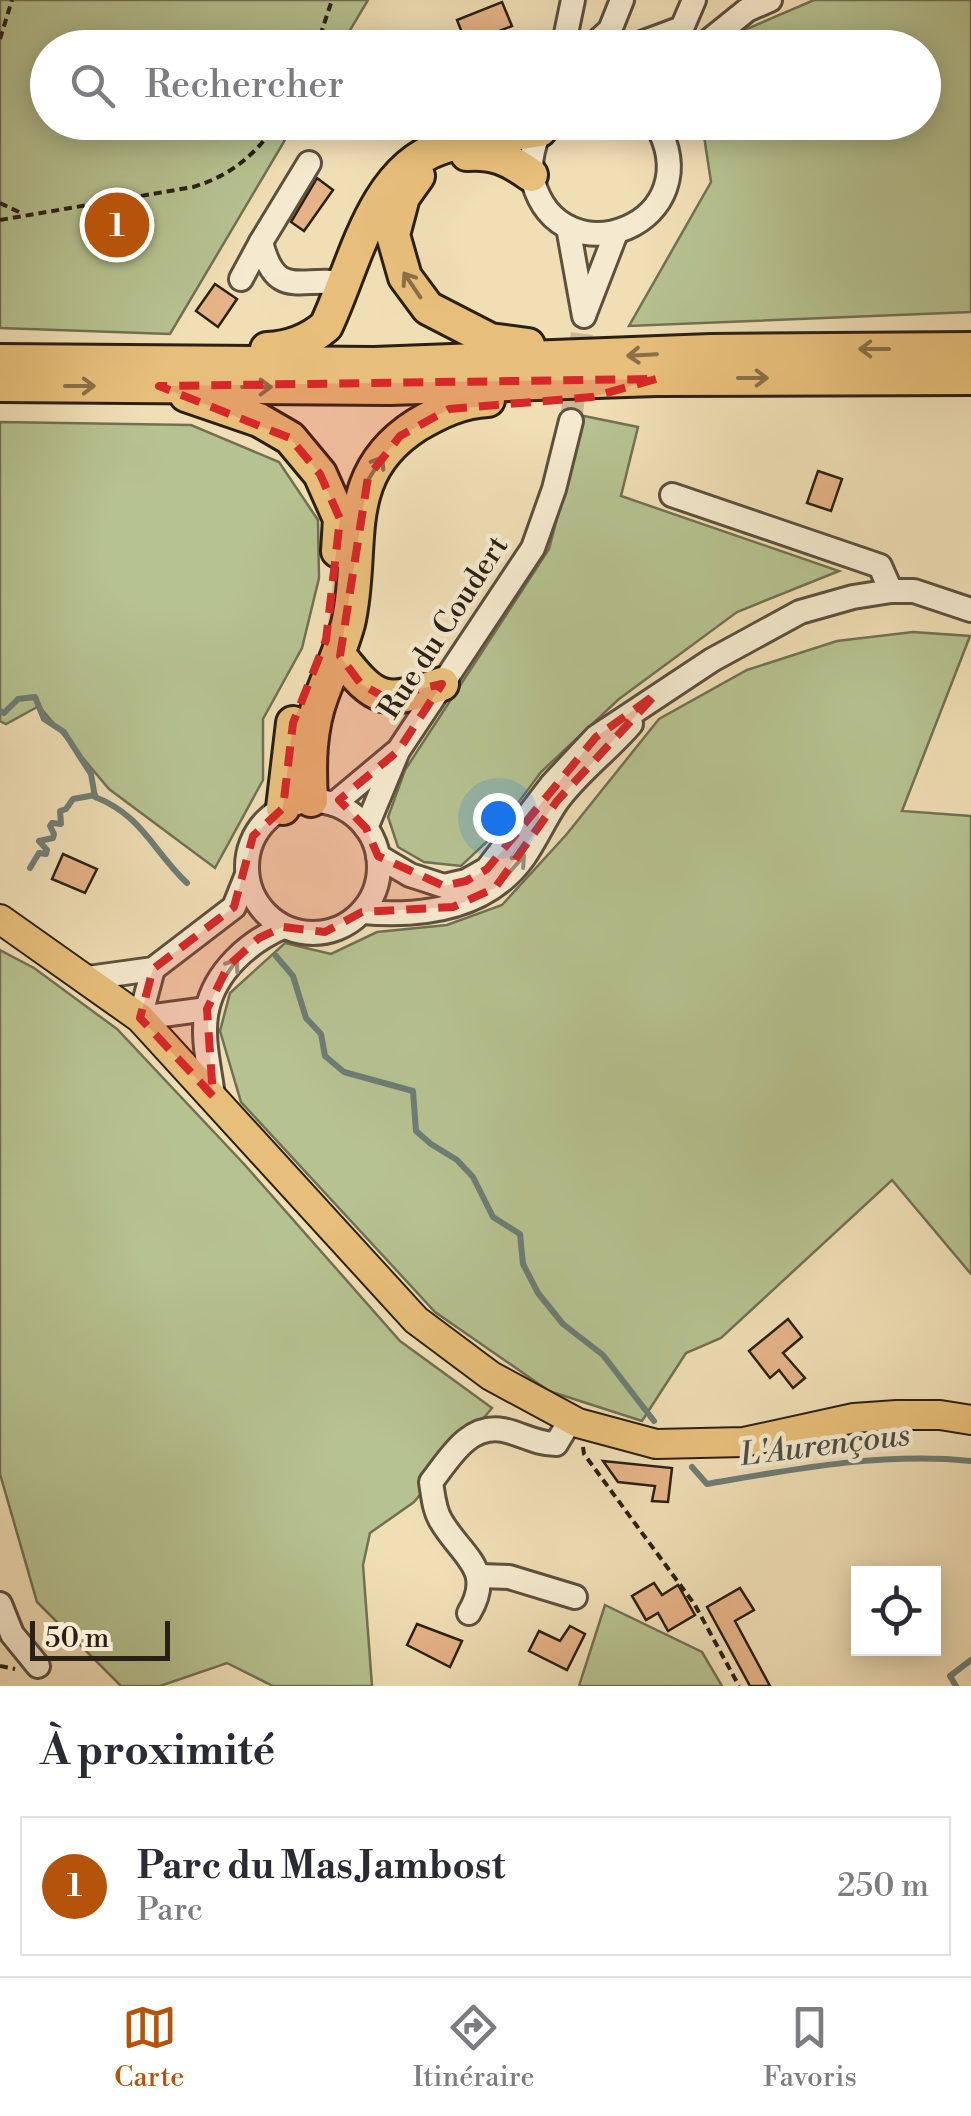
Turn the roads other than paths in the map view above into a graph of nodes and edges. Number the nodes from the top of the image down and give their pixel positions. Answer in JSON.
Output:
{"nodes":[{"id":1,"x":573,"y":0,"type":"edge"},
{"id":2,"x":622,"y":0,"type":"edge"},
{"id":3,"x":694,"y":0,"type":"edge"},
{"id":4,"x":770,"y":0,"type":"edge"},
{"id":5,"x":748,"y":5,"type":"edge"},
{"id":6,"x":567,"y":30,"type":"edge"},
{"id":7,"x":610,"y":30,"type":"edge"},
{"id":8,"x":677,"y":30,"type":"edge"},
{"id":9,"x":720,"y":30,"type":"edge"},
{"id":10,"x":467,"y":140,"type":"edge"},
{"id":11,"x":537,"y":140,"type":"edge"},
{"id":12,"x":666,"y":140,"type":"edge"},
{"id":13,"x":309,"y":163,"type":"dead end"},
{"id":14,"x":531,"y":175,"type":"junction"},
{"id":15,"x":568,"y":227,"type":"junction"},
{"id":16,"x":616,"y":233,"type":"junction"},
{"id":17,"x":261,"y":242,"type":"junction"},
{"id":18,"x":240,"y":279,"type":"dead end"},
{"id":19,"x":344,"y":283,"type":"junction"},
{"id":20,"x":971,"y":349,"type":"edge"},
{"id":21,"x":572,"y":358,"type":"junction"},
{"id":22,"x":0,"y":361,"type":"edge"},
{"id":23,"x":153,"y":374,"type":"junction"},
{"id":24,"x":971,"y":378,"type":"edge"},
{"id":25,"x":656,"y":379,"type":"junction"},
{"id":26,"x":0,"y":385,"type":"edge"},
{"id":27,"x":571,"y":420,"type":"tunnel mouth"},
{"id":28,"x":672,"y":496,"type":"dead end"},
{"id":29,"x":891,"y":591,"type":"junction"},
{"id":30,"x":971,"y":610,"type":"edge"},
{"id":31,"x":340,"y":656,"type":"junction"},
{"id":32,"x":442,"y":684,"type":"junction"},
{"id":33,"x":656,"y":694,"type":"junction"},
{"id":34,"x":398,"y":750,"type":"junction"},
{"id":35,"x":309,"y":804,"type":"junction"},
{"id":36,"x":366,"y":828,"type":"junction"},
{"id":37,"x":378,"y":856,"type":"junction"},
{"id":38,"x":246,"y":877,"type":"junction"},
{"id":39,"x":362,"y":912,"type":"junction"},
{"id":40,"x":0,"y":919,"type":"edge"},
{"id":41,"x":284,"y":927,"type":"junction"},
{"id":42,"x":152,"y":969,"type":"junction"},
{"id":43,"x":88,"y":978,"type":"junction"},
{"id":44,"x":206,"y":1009,"type":"junction"},
{"id":45,"x":140,"y":1018,"type":"junction"},
{"id":46,"x":213,"y":1096,"type":"junction"},
{"id":47,"x":971,"y":1420,"type":"edge"},
{"id":48,"x":574,"y":1421,"type":"junction"},
{"id":49,"x":480,"y":1576,"type":"junction"},
{"id":50,"x":576,"y":1598,"type":"dead end"},
{"id":51,"x":0,"y":1604,"type":"edge"},
{"id":52,"x":469,"y":1613,"type":"dead end"},
{"id":53,"x":38,"y":1666,"type":"dead end"}],
"edges":[{"from":1,"to":6,"type":"street"},
{"from":2,"to":7,"type":"street"},
{"from":3,"to":8,"type":"street"},
{"from":4,"to":5,"type":"street"},
{"from":5,"to":9,"type":"street"},
{"from":10,"to":19,"type":"highway"},
{"from":11,"to":14,"type":"street"},
{"from":12,"to":16,"type":"street"},
{"from":13,"to":17,"type":"street"},
{"from":14,"to":15,"type":"street"},
{"from":21,"to":14,"type":"highway","one_way":true},
{"from":15,"to":16,"type":"street"},
{"from":15,"to":16,"type":"street"},
{"from":17,"to":18,"type":"street"},
{"from":17,"to":19,"type":"street"},
{"from":19,"to":23,"type":"highway"},
{"from":20,"to":21,"type":"highway","one_way":true},
{"from":21,"to":23,"type":"highway"},
{"from":22,"to":23,"type":"highway"},
{"from":23,"to":25,"type":"highway","one_way":true},
{"from":26,"to":23,"type":"highway","one_way":true},
{"from":23,"to":35,"type":"highway"},
{"from":25,"to":24,"type":"highway","one_way":true},
{"from":31,"to":25,"type":"highway","one_way":true},
{"from":27,"to":32,"type":"street","name":"Rue du Coudert"},
{"from":28,"to":29,"type":"street"},
{"from":29,"to":30,"type":"street"},
{"from":29,"to":33,"type":"street"},
{"from":31,"to":32,"type":"highway"},
{"from":31,"to":35,"type":"highway"},
{"from":32,"to":34,"type":"street","name":"Rue du Coudert"},
{"from":33,"to":37,"type":"street"},
{"from":39,"to":33,"type":"street","one_way":true},
{"from":34,"to":35,"type":"street","name":"Rue du Coudert"},
{"from":34,"to":36,"type":"street","name":"Rue du Coudert"},
{"from":35,"to":36,"type":"street"},
{"from":35,"to":38,"type":"street"},
{"from":36,"to":37,"type":"street"},
{"from":37,"to":39,"type":"street"},
{"from":38,"to":41,"type":"street"},
{"from":38,"to":42,"type":"street"},
{"from":39,"to":41,"type":"street"},
{"from":40,"to":43,"type":"main road"},
{"from":44,"to":41,"type":"street","one_way":true},
{"from":42,"to":43,"type":"street"},
{"from":42,"to":45,"type":"street"},
{"from":43,"to":45,"type":"main road"},
{"from":44,"to":45,"type":"street"},
{"from":44,"to":46,"type":"street"},
{"from":45,"to":46,"type":"main road"},
{"from":46,"to":48,"type":"main road"},
{"from":47,"to":48,"type":"main road"},
{"from":48,"to":49,"type":"street"},
{"from":49,"to":50,"type":"street"},
{"from":49,"to":52,"type":"street"},
{"from":51,"to":53,"type":"street"}]}
